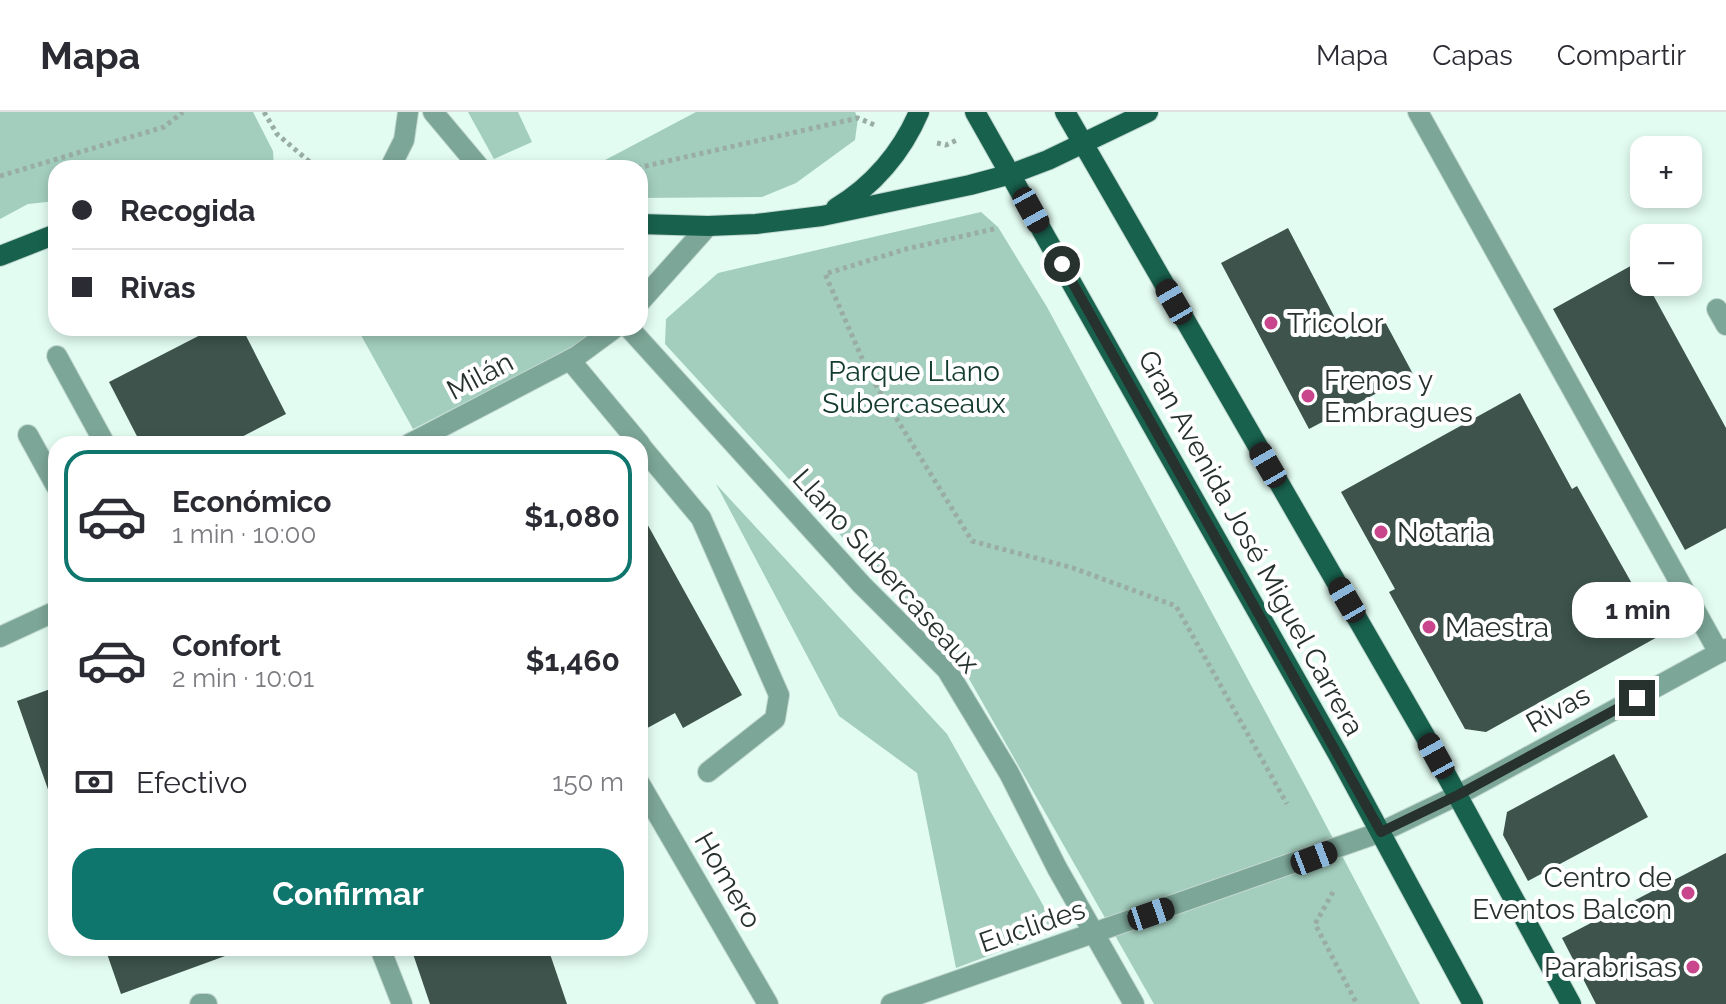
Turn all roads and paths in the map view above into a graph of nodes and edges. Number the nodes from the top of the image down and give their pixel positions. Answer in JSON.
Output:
{"nodes":[{"id":1,"x":183,"y":112,"type":"edge"},
{"id":2,"x":408,"y":112,"type":"edge"},
{"id":3,"x":433,"y":112,"type":"edge"},
{"id":4,"x":919,"y":112,"type":"edge"},
{"id":5,"x":1065,"y":112,"type":"edge"},
{"id":6,"x":1148,"y":112,"type":"edge"},
{"id":7,"x":1418,"y":112,"type":"edge"},
{"id":8,"x":980,"y":120,"type":"edge"},
{"id":9,"x":907,"y":137,"type":"junction"},
{"id":10,"x":1083,"y":144,"type":"junction"},
{"id":11,"x":54,"y":160,"type":"edge"},
{"id":12,"x":394,"y":160,"type":"edge"},
{"id":13,"x":473,"y":160,"type":"edge"},
{"id":14,"x":48,"y":162,"type":"edge"},
{"id":15,"x":648,"y":166,"type":"edge"},
{"id":16,"x":1011,"y":174,"type":"junction"},
{"id":17,"x":0,"y":176,"type":"edge"},
{"id":18,"x":822,"y":216,"type":"junction"},
{"id":19,"x":648,"y":224,"type":"edge"},
{"id":20,"x":708,"y":226,"type":"junction"},
{"id":21,"x":994,"y":229,"type":"dead end"},
{"id":22,"x":48,"y":237,"type":"edge"},
{"id":23,"x":0,"y":256,"type":"edge"},
{"id":24,"x":648,"y":293,"type":"edge"},
{"id":25,"x":604,"y":336,"type":"edge"},
{"id":26,"x":636,"y":336,"type":"edge"},
{"id":27,"x":57,"y":356,"type":"dead end"},
{"id":28,"x":570,"y":360,"type":"junction"},
{"id":29,"x":28,"y":435,"type":"dead end"},
{"id":30,"x":101,"y":436,"type":"edge"},
{"id":31,"x":441,"y":436,"type":"edge"},
{"id":32,"x":633,"y":436,"type":"edge"},
{"id":33,"x":648,"y":454,"type":"edge"},
{"id":34,"x":48,"y":471,"type":"edge"},
{"id":35,"x":48,"y":615,"type":"edge"},
{"id":36,"x":0,"y":637,"type":"edge"},
{"id":37,"x":1722,"y":651,"type":"edge"},
{"id":38,"x":708,"y":772,"type":"dead end"},
{"id":39,"x":1458,"y":795,"type":"junction"},
{"id":40,"x":648,"y":798,"type":"edge"},
{"id":41,"x":1287,"y":804,"type":"dead end"},
{"id":42,"x":1381,"y":832,"type":"junction"},
{"id":43,"x":1333,"y":892,"type":"dead end"},
{"id":44,"x":1093,"y":934,"type":"junction"},
{"id":45,"x":383,"y":956,"type":"edge"},
{"id":46,"x":200,"y":1004,"type":"edge"},
{"id":47,"x":207,"y":1004,"type":"edge"},
{"id":48,"x":402,"y":1004,"type":"edge"},
{"id":49,"x":768,"y":1004,"type":"edge"},
{"id":50,"x":891,"y":1004,"type":"edge"},
{"id":51,"x":1134,"y":1004,"type":"edge"},
{"id":52,"x":1357,"y":1004,"type":"edge"},
{"id":53,"x":1473,"y":1004,"type":"edge"},
{"id":54,"x":1571,"y":1004,"type":"edge"}],
"edges":[{"from":1,"to":11,"type":"path"},
{"from":2,"to":12,"type":"street"},
{"from":3,"to":13,"type":"street"},
{"from":4,"to":9,"type":"main road"},
{"from":5,"to":10,"type":"main road","name":"Gran Avenida José Miguel Carrera"},
{"from":6,"to":10,"type":"main road"},
{"from":7,"to":37,"type":"street"},
{"from":8,"to":9,"type":"path"},
{"from":8,"to":16,"type":"main road","name":"Gran Avenida José Miguel Carrera"},
{"from":9,"to":15,"type":"path"},
{"from":9,"to":18,"type":"main road"},
{"from":10,"to":16,"type":"main road"},
{"from":10,"to":39,"type":"main road","name":"Gran Avenida José Miguel Carrera"},
{"from":14,"to":17,"type":"path"},
{"from":16,"to":18,"type":"main road"},
{"from":16,"to":42,"type":"main road","name":"Gran Avenida José Miguel Carrera"},
{"from":18,"to":20,"type":"main road"},
{"from":19,"to":20,"type":"main road"},
{"from":20,"to":24,"type":"street"},
{"from":21,"to":41,"type":"path"},
{"from":22,"to":23,"type":"main road"},
{"from":25,"to":28,"type":"street","name":"Milán"},
{"from":26,"to":44,"type":"street","name":"Llano Subercaseaux"},
{"from":27,"to":30,"type":"street"},
{"from":28,"to":31,"type":"street","name":"Milán"},
{"from":28,"to":32,"type":"street"},
{"from":29,"to":34,"type":"street"},
{"from":33,"to":38,"type":"street"},
{"from":35,"to":36,"type":"street"},
{"from":37,"to":39,"type":"street","name":"Rivas"},
{"from":39,"to":42,"type":"street","name":"Euclides"},
{"from":39,"to":54,"type":"main road","name":"Gran Avenida José Miguel Carrera"},
{"from":40,"to":49,"type":"street","name":"Homero"},
{"from":42,"to":44,"type":"street","name":"Euclides"},
{"from":42,"to":53,"type":"main road","name":"Gran Avenida José Miguel Carrera"},
{"from":43,"to":52,"type":"path"},
{"from":44,"to":50,"type":"street","name":"Euclides"},
{"from":44,"to":51,"type":"street","name":"Llano Subercaseaux"},
{"from":45,"to":48,"type":"street"},
{"from":46,"to":47,"type":"street"}]}
